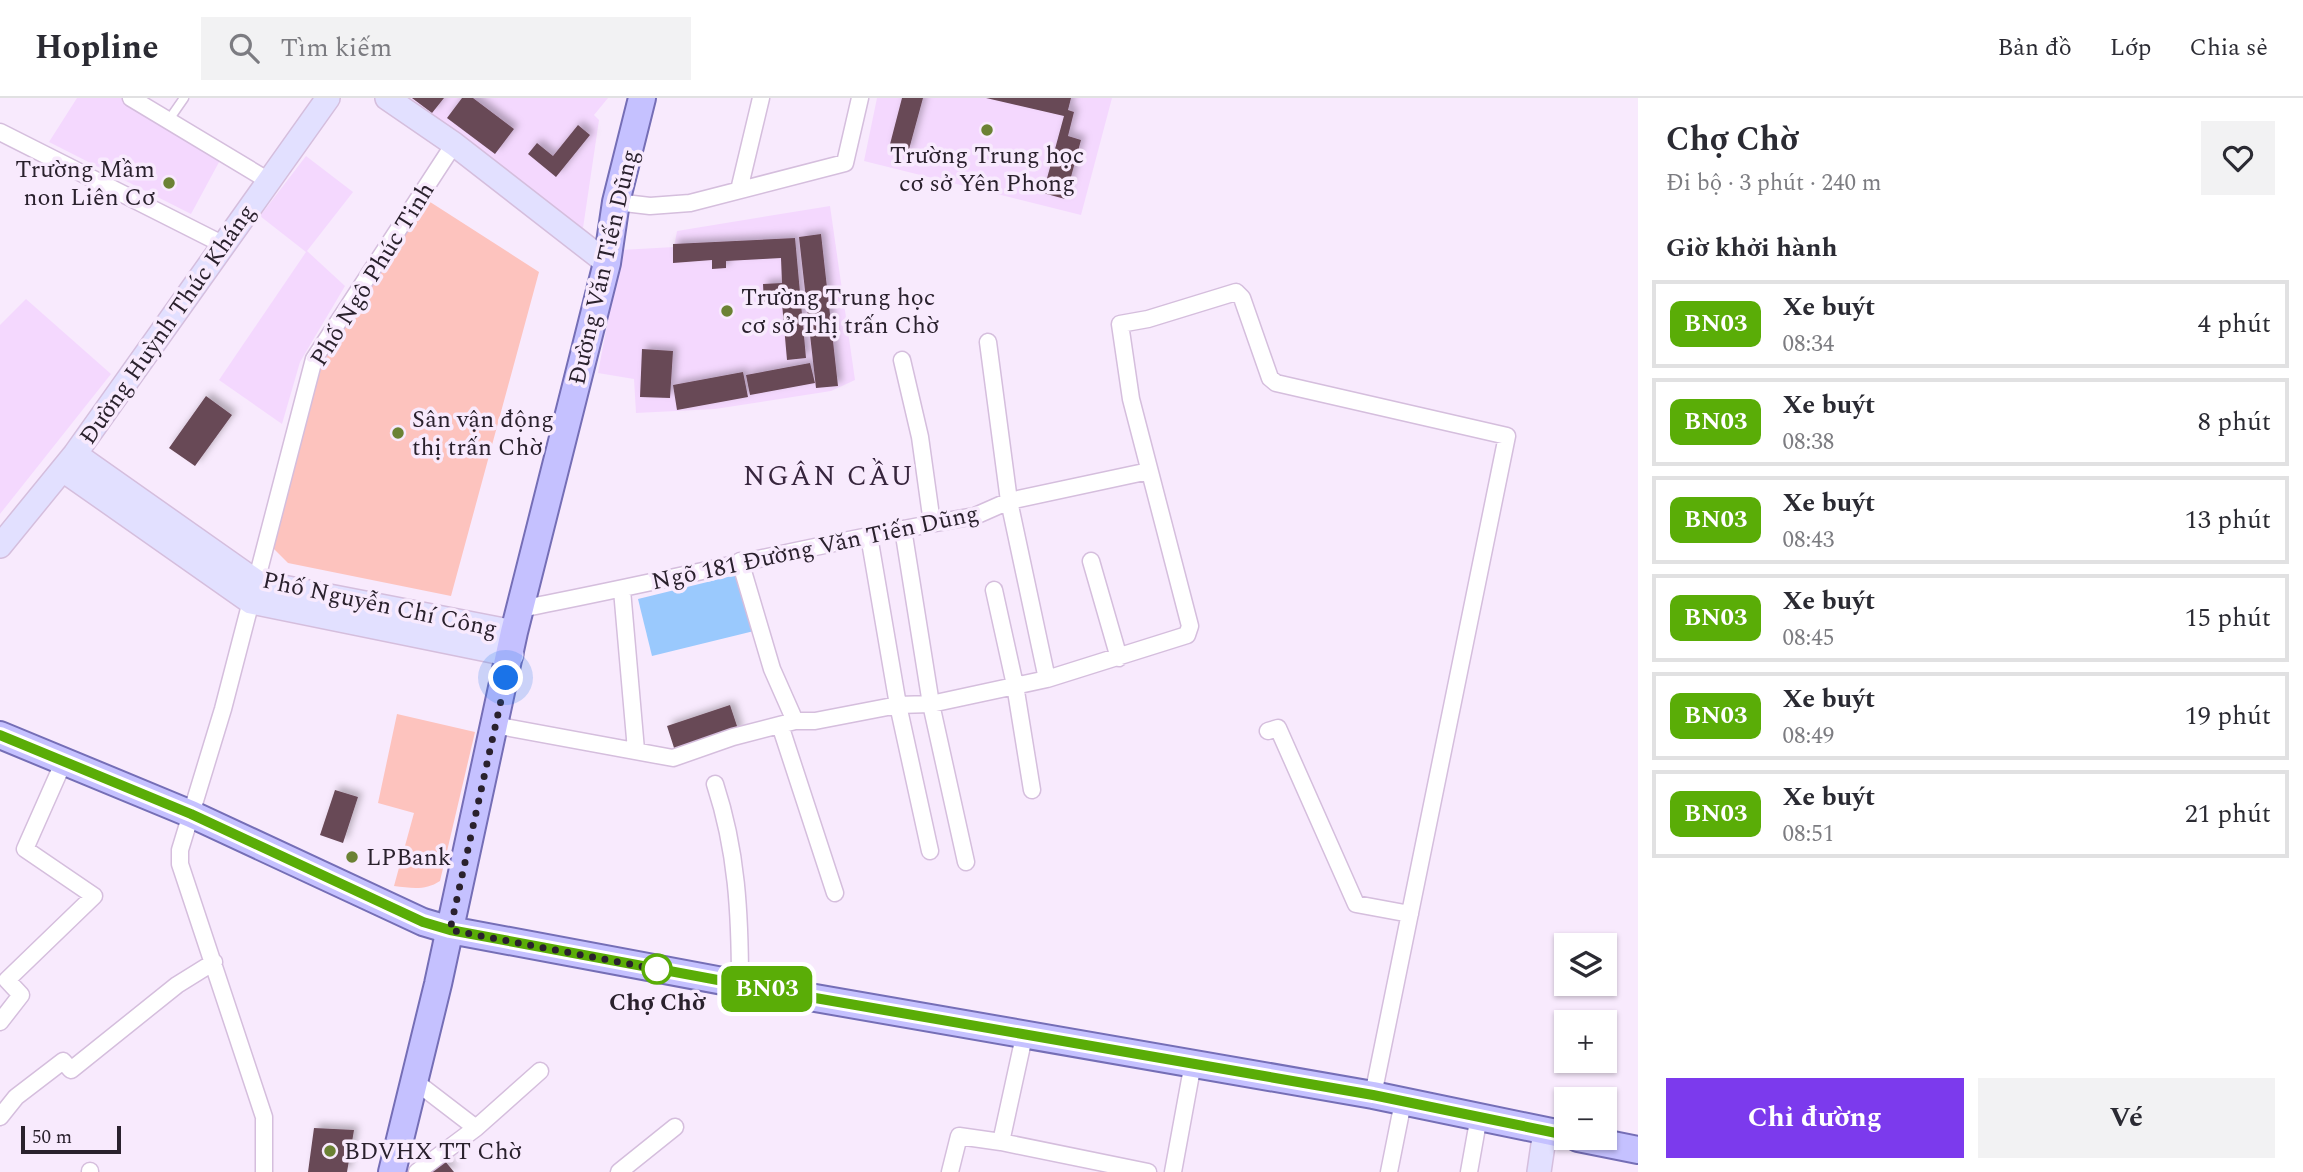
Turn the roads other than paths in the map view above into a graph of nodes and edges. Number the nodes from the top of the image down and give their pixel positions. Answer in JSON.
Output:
{"nodes":[{"id":1,"x":131,"y":98,"type":"edge"},
{"id":2,"x":184,"y":98,"type":"edge"},
{"id":3,"x":328,"y":98,"type":"edge"},
{"id":4,"x":387,"y":98,"type":"edge"},
{"id":5,"x":642,"y":98,"type":"edge"},
{"id":6,"x":761,"y":98,"type":"edge"},
{"id":7,"x":860,"y":98,"type":"edge"},
{"id":8,"x":168,"y":121,"type":"junction"},
{"id":9,"x":0,"y":132,"type":"edge"},
{"id":10,"x":454,"y":144,"type":"junction"},
{"id":11,"x":269,"y":181,"type":"junction"},
{"id":12,"x":739,"y":191,"type":"junction"},
{"id":13,"x":617,"y":202,"type":"junction"},
{"id":14,"x":222,"y":244,"type":"junction"},
{"id":15,"x":607,"y":263,"type":"junction"},
{"id":16,"x":988,"y":342,"type":"dead end"},
{"id":17,"x":902,"y":360,"type":"dead end"},
{"id":18,"x":69,"y":462,"type":"junction"},
{"id":19,"x":1149,"y":471,"type":"junction"},
{"id":20,"x":1009,"y":501,"type":"junction"},
{"id":21,"x":932,"y":523,"type":"junction"},
{"id":22,"x":903,"y":529,"type":"junction"},
{"id":23,"x":869,"y":536,"type":"junction"},
{"id":24,"x":0,"y":546,"type":"edge"},
{"id":25,"x":740,"y":561,"type":"junction"},
{"id":26,"x":1091,"y":561,"type":"dead end"},
{"id":27,"x":622,"y":590,"type":"junction"},
{"id":28,"x":994,"y":590,"type":"dead end"},
{"id":29,"x":254,"y":592,"type":"junction"},
{"id":30,"x":515,"y":632,"type":"junction"},
{"id":31,"x":1118,"y":658,"type":"junction"},
{"id":32,"x":1047,"y":679,"type":"junction"},
{"id":33,"x":1015,"y":685,"type":"junction"},
{"id":34,"x":931,"y":704,"type":"junction"},
{"id":35,"x":898,"y":705,"type":"junction"},
{"id":36,"x":788,"y":723,"type":"junction"},
{"id":37,"x":494,"y":725,"type":"junction"},
{"id":38,"x":1268,"y":731,"type":"dead end"},
{"id":39,"x":0,"y":735,"type":"edge"},
{"id":40,"x":636,"y":750,"type":"junction"},
{"id":41,"x":64,"y":761,"type":"junction"},
{"id":42,"x":715,"y":784,"type":"dead end"},
{"id":43,"x":1032,"y":790,"type":"dead end"},
{"id":44,"x":191,"y":814,"type":"junction"},
{"id":45,"x":930,"y":851,"type":"dead end"},
{"id":46,"x":966,"y":862,"type":"dead end"},
{"id":47,"x":835,"y":893,"type":"dead end"},
{"id":48,"x":1410,"y":914,"type":"junction"},
{"id":49,"x":450,"y":930,"type":"junction"},
{"id":50,"x":214,"y":962,"type":"junction"},
{"id":51,"x":740,"y":984,"type":"junction"},
{"id":52,"x":0,"y":1021,"type":"edge"},
{"id":53,"x":1025,"y":1032,"type":"junction"},
{"id":54,"x":1193,"y":1063,"type":"junction"},
{"id":55,"x":540,"y":1071,"type":"dead end"},
{"id":56,"x":416,"y":1082,"type":"junction"},
{"id":57,"x":1373,"y":1095,"type":"junction"},
{"id":58,"x":1403,"y":1102,"type":"junction"},
{"id":59,"x":1479,"y":1116,"type":"junction"},
{"id":60,"x":0,"y":1117,"type":"edge"},
{"id":61,"x":675,"y":1127,"type":"dead end"},
{"id":62,"x":476,"y":1128,"type":"junction"},
{"id":63,"x":1554,"y":1133,"type":"edge"},
{"id":64,"x":1554,"y":1138,"type":"edge"},
{"id":65,"x":1001,"y":1142,"type":"junction"},
{"id":66,"x":1617,"y":1146,"type":"edge"},
{"id":67,"x":1638,"y":1150,"type":"edge"},
{"id":68,"x":264,"y":1172,"type":"edge"},
{"id":69,"x":392,"y":1172,"type":"edge"},
{"id":70,"x":417,"y":1172,"type":"edge"},
{"id":71,"x":619,"y":1172,"type":"edge"},
{"id":72,"x":950,"y":1172,"type":"edge"},
{"id":73,"x":1148,"y":1172,"type":"edge"},
{"id":74,"x":1173,"y":1172,"type":"edge"},
{"id":75,"x":1389,"y":1172,"type":"edge"},
{"id":76,"x":1469,"y":1172,"type":"edge"},
{"id":77,"x":1539,"y":1172,"type":"edge"}],
"edges":[{"from":1,"to":8,"type":"street"},
{"from":2,"to":8,"type":"lane"},
{"from":3,"to":11,"type":"main road","name":"Đường Huỳnh Thúc Kháng"},
{"from":4,"to":10,"type":"main road"},
{"from":5,"to":13,"type":"main road","name":"Đường Văn Tiến Dũng"},
{"from":6,"to":12,"type":"street"},
{"from":7,"to":12,"type":"street"},
{"from":8,"to":11,"type":"street"},
{"from":9,"to":14,"type":"street"},
{"from":10,"to":15,"type":"main road"},
{"from":10,"to":29,"type":"street","name":"Phố Ngô Phúc Tinh"},
{"from":11,"to":14,"type":"main road","name":"Đường Huỳnh Thúc Kháng"},
{"from":12,"to":13,"type":"street"},
{"from":13,"to":15,"type":"main road","name":"Đường Văn Tiến Dũng"},
{"from":14,"to":18,"type":"main road","name":"Đường Huỳnh Thúc Kháng"},
{"from":15,"to":30,"type":"main road","name":"Đường Văn Tiến Dũng"},
{"from":16,"to":20,"type":"street"},
{"from":17,"to":21,"type":"street"},
{"from":18,"to":24,"type":"main road","name":"Đường Huỳnh Thúc Kháng"},
{"from":18,"to":29,"type":"main road","name":"Phố Nguyễn Chí Công"},
{"from":19,"to":20,"type":"street","name":"Ngõ 181 Đường Văn Tiến Dũng"},
{"from":19,"to":31,"type":"street"},
{"from":19,"to":48,"type":"street"},
{"from":20,"to":21,"type":"street","name":"Ngõ 181 Đường Văn Tiến Dũng"},
{"from":20,"to":32,"type":"street"},
{"from":21,"to":22,"type":"street","name":"Ngõ 181 Đường Văn Tiến Dũng"},
{"from":22,"to":23,"type":"street","name":"Ngõ 181 Đường Văn Tiến Dũng"},
{"from":22,"to":34,"type":"street"},
{"from":23,"to":25,"type":"street","name":"Ngõ 181 Đường Văn Tiến Dũng"},
{"from":23,"to":35,"type":"street"},
{"from":25,"to":27,"type":"street","name":"Ngõ 181 Đường Văn Tiến Dũng"},
{"from":25,"to":36,"type":"street"},
{"from":26,"to":31,"type":"street"},
{"from":27,"to":30,"type":"street","name":"Ngõ 181 Đường Văn Tiến Dũng"},
{"from":27,"to":40,"type":"street"},
{"from":28,"to":33,"type":"street"},
{"from":29,"to":30,"type":"main road","name":"Phố Nguyễn Chí Công"},
{"from":29,"to":44,"type":"street","name":"Phố Ngô Phúc Tinh"},
{"from":30,"to":37,"type":"main road","name":"Đường Văn Tiến Dũng"},
{"from":31,"to":32,"type":"street"},
{"from":32,"to":33,"type":"street"},
{"from":33,"to":34,"type":"street"},
{"from":33,"to":43,"type":"street"},
{"from":34,"to":35,"type":"street"},
{"from":34,"to":46,"type":"street"},
{"from":35,"to":36,"type":"street"},
{"from":35,"to":45,"type":"street"},
{"from":36,"to":40,"type":"street"},
{"from":36,"to":47,"type":"street"},
{"from":37,"to":40,"type":"street"},
{"from":37,"to":49,"type":"main road","name":"Đường Văn Tiến Dũng"},
{"from":38,"to":48,"type":"street"},
{"from":39,"to":41,"type":"main road"},
{"from":41,"to":44,"type":"main road"},
{"from":41,"to":52,"type":"street"},
{"from":42,"to":51,"type":"street"},
{"from":44,"to":49,"type":"main road"},
{"from":44,"to":50,"type":"street","name":"Phố Ngô Phúc Tinh"},
{"from":48,"to":57,"type":"street"},
{"from":49,"to":51,"type":"main road"},
{"from":49,"to":56,"type":"main road","name":"Đường Văn Tiến Dũng"},
{"from":50,"to":60,"type":"street"},
{"from":50,"to":68,"type":"street","name":"Phố Ngô Phúc Tinh"},
{"from":51,"to":53,"type":"main road"},
{"from":53,"to":54,"type":"main road"},
{"from":53,"to":65,"type":"street"},
{"from":54,"to":57,"type":"main road"},
{"from":54,"to":74,"type":"street"},
{"from":55,"to":62,"type":"street"},
{"from":56,"to":62,"type":"street"},
{"from":56,"to":69,"type":"main road","name":"Đường Văn Tiến Dũng"},
{"from":57,"to":58,"type":"main road"},
{"from":58,"to":59,"type":"main road"},
{"from":58,"to":75,"type":"street"},
{"from":59,"to":63,"type":"main road"},
{"from":59,"to":76,"type":"street"},
{"from":61,"to":71,"type":"street"},
{"from":62,"to":70,"type":"street"},
{"from":64,"to":77,"type":"main road"},
{"from":65,"to":72,"type":"street"},
{"from":65,"to":73,"type":"street"},
{"from":66,"to":67,"type":"main road"}]}
